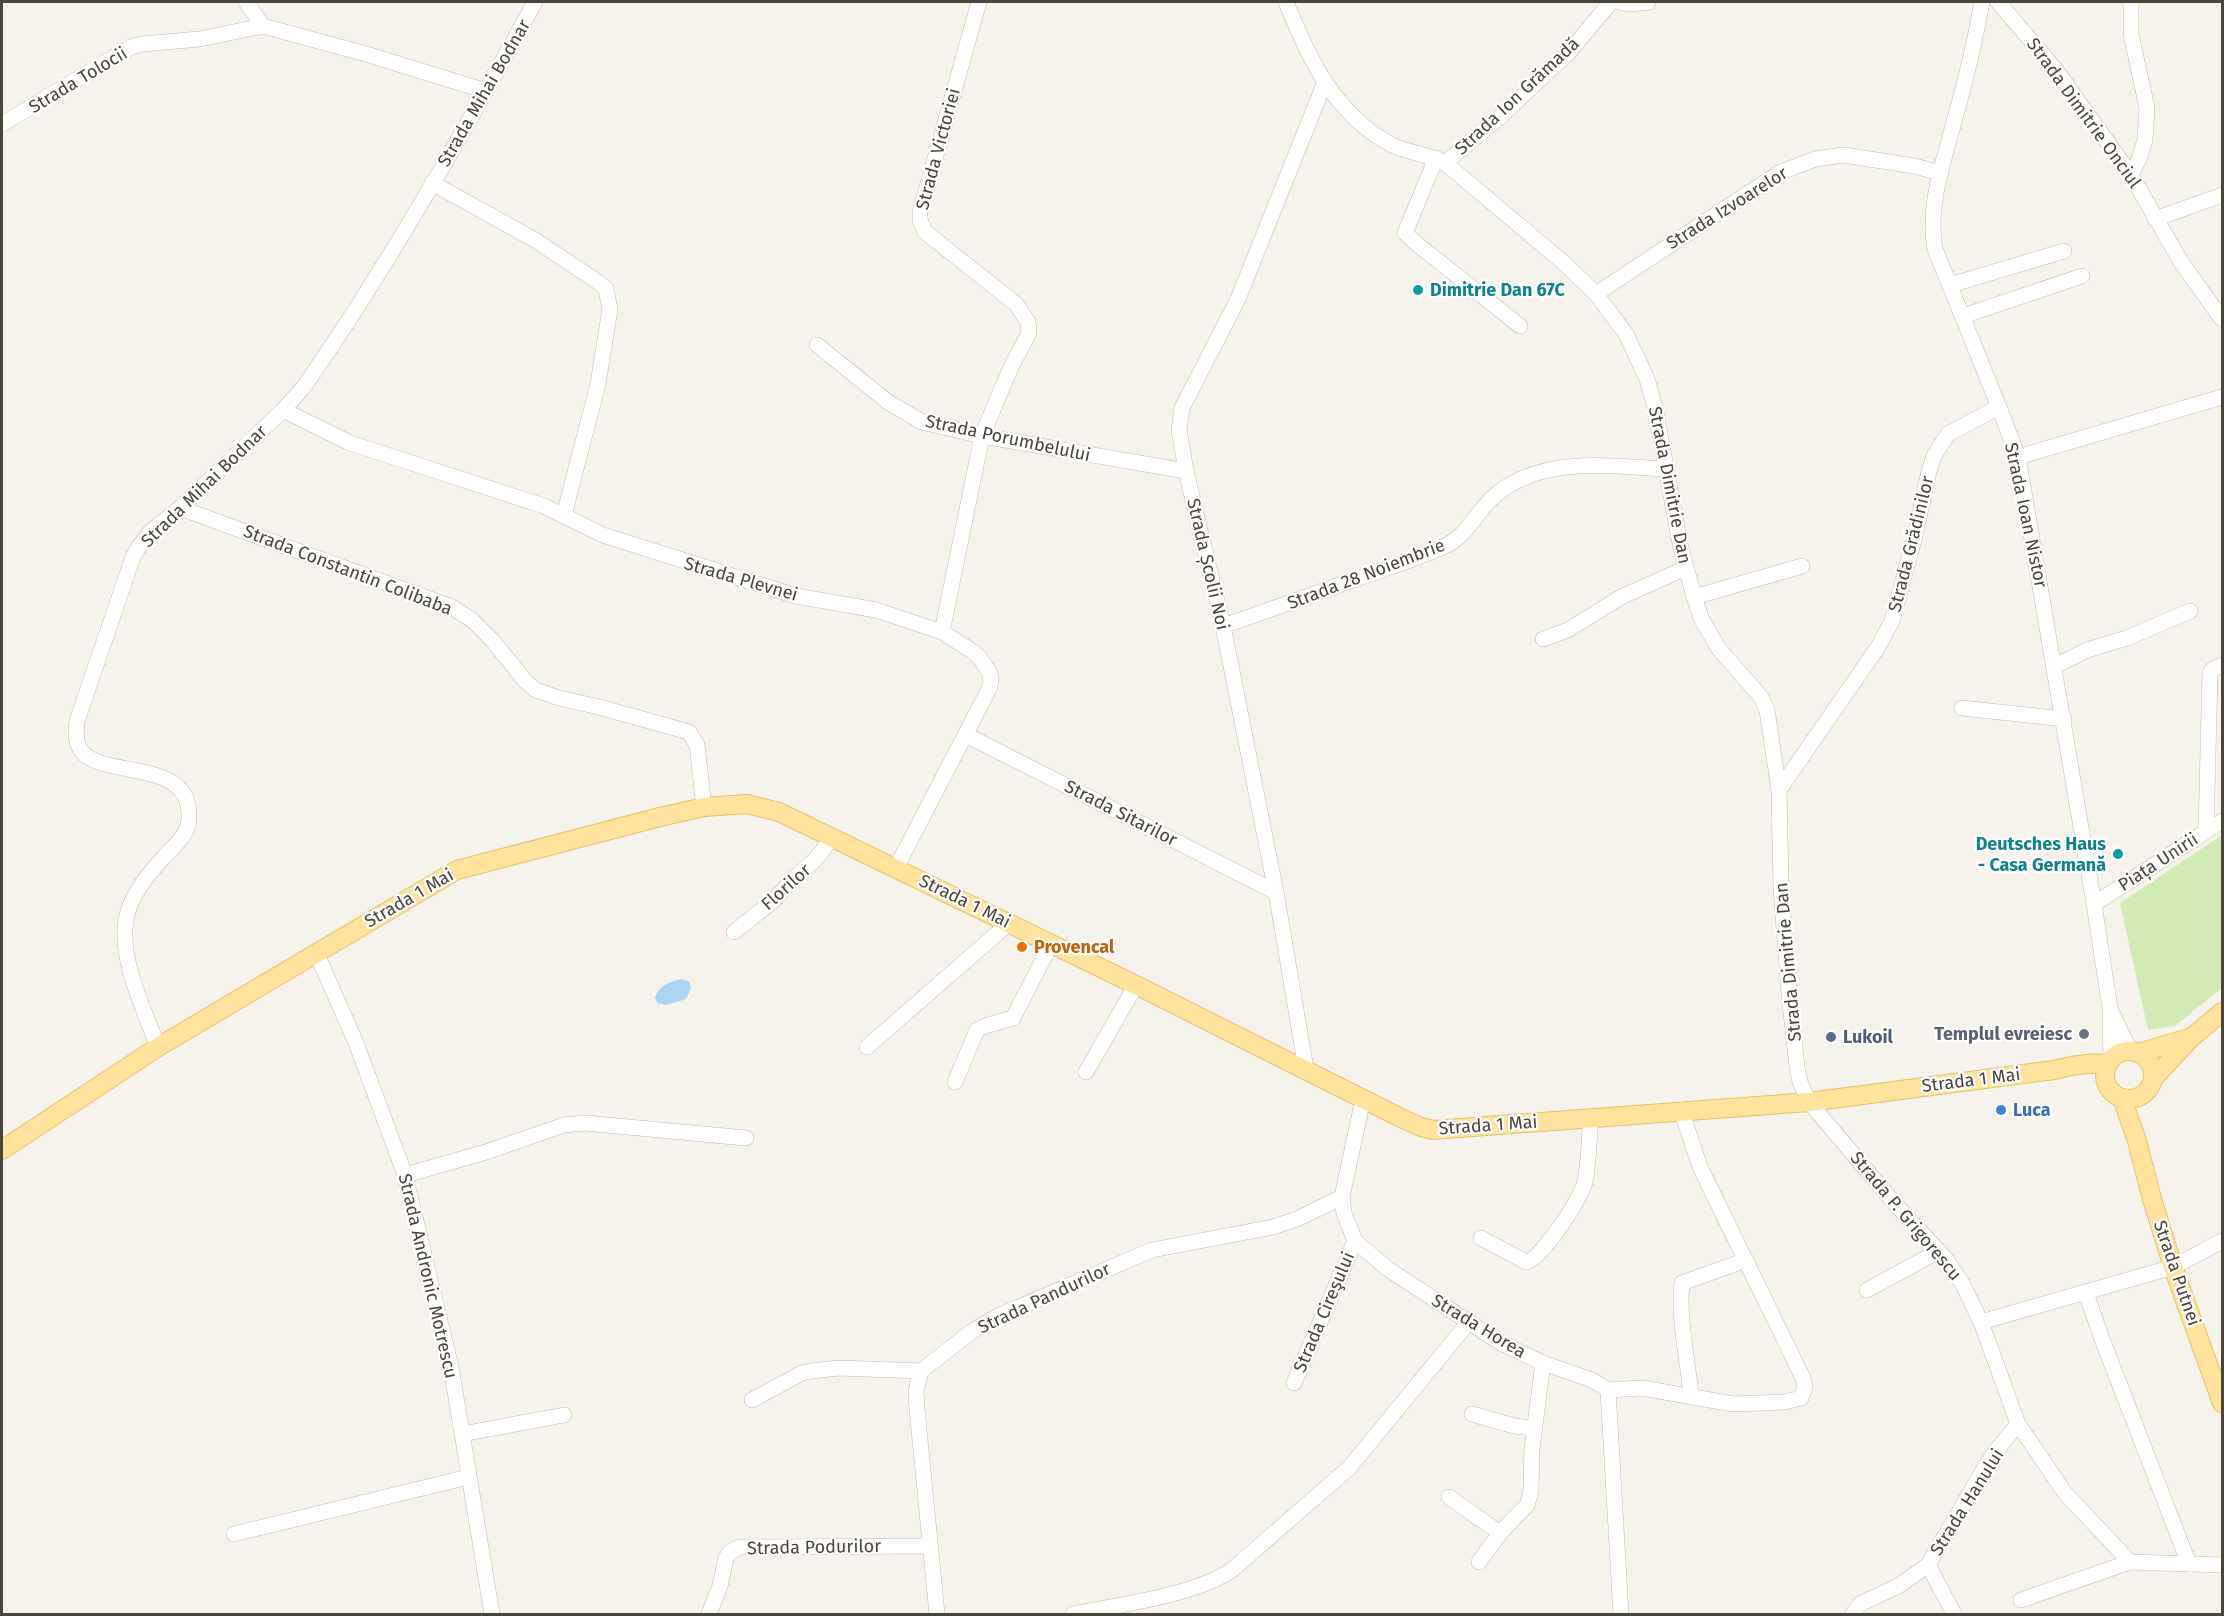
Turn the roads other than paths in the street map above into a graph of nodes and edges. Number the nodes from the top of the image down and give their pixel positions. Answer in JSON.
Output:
{"nodes":[{"id":1,"x":535,"y":2,"type":"edge"},
{"id":2,"x":979,"y":2,"type":"edge"},
{"id":3,"x":1286,"y":2,"type":"edge"},
{"id":4,"x":1611,"y":2,"type":"edge"},
{"id":5,"x":1619,"y":2,"type":"edge"},
{"id":6,"x":1648,"y":2,"type":"edge"},
{"id":7,"x":1982,"y":2,"type":"edge"},
{"id":8,"x":1998,"y":2,"type":"edge"},
{"id":9,"x":2131,"y":2,"type":"edge"},
{"id":10,"x":250,"y":3,"type":"edge"},
{"id":11,"x":263,"y":26,"type":"junction"},
{"id":12,"x":1325,"y":82,"type":"junction"},
{"id":13,"x":486,"y":91,"type":"junction"},
{"id":14,"x":2,"y":124,"type":"edge"},
{"id":15,"x":1440,"y":160,"type":"junction"},
{"id":16,"x":1941,"y":172,"type":"junction"},
{"id":17,"x":2131,"y":175,"type":"junction"},
{"id":18,"x":432,"y":183,"type":"junction"},
{"id":19,"x":2223,"y":195,"type":"edge"},
{"id":20,"x":2155,"y":219,"type":"junction"},
{"id":21,"x":2064,"y":251,"type":"dead end"},
{"id":22,"x":2082,"y":276,"type":"dead end"},
{"id":23,"x":1950,"y":285,"type":"junction"},
{"id":24,"x":1596,"y":294,"type":"junction"},
{"id":25,"x":1963,"y":316,"type":"junction"},
{"id":26,"x":2223,"y":319,"type":"edge"},
{"id":27,"x":1520,"y":326,"type":"dead end"},
{"id":28,"x":817,"y":345,"type":"dead end"},
{"id":29,"x":2223,"y":397,"type":"edge"},
{"id":30,"x":2000,"y":407,"type":"junction"},
{"id":31,"x":283,"y":410,"type":"junction"},
{"id":32,"x":982,"y":436,"type":"junction"},
{"id":33,"x":2018,"y":458,"type":"junction"},
{"id":34,"x":1666,"y":469,"type":"junction"},
{"id":35,"x":1186,"y":471,"type":"junction"},
{"id":36,"x":180,"y":508,"type":"junction"},
{"id":37,"x":564,"y":514,"type":"junction"},
{"id":38,"x":1802,"y":566,"type":"dead end"},
{"id":39,"x":1686,"y":568,"type":"junction"},
{"id":40,"x":1694,"y":597,"type":"junction"},
{"id":41,"x":2190,"y":611,"type":"dead end"},
{"id":42,"x":1223,"y":626,"type":"junction"},
{"id":43,"x":942,"y":632,"type":"junction"},
{"id":44,"x":1543,"y":639,"type":"dead end"},
{"id":45,"x":2223,"y":665,"type":"edge"},
{"id":46,"x":2055,"y":666,"type":"junction"},
{"id":47,"x":1962,"y":708,"type":"dead end"},
{"id":48,"x":2064,"y":719,"type":"junction"},
{"id":49,"x":966,"y":735,"type":"junction"},
{"id":50,"x":1779,"y":790,"type":"junction"},
{"id":51,"x":704,"y":807,"type":"junction"},
{"id":52,"x":2223,"y":820,"type":"edge"},
{"id":53,"x":2206,"y":831,"type":"junction"},
{"id":54,"x":833,"y":837,"type":"junction"},
{"id":55,"x":896,"y":868,"type":"junction"},
{"id":56,"x":1276,"y":892,"type":"junction"},
{"id":57,"x":2094,"y":904,"type":"junction"},
{"id":58,"x":1009,"y":923,"type":"junction"},
{"id":59,"x":734,"y":932,"type":"dead end"},
{"id":60,"x":1052,"y":944,"type":"junction"},
{"id":61,"x":316,"y":952,"type":"junction"},
{"id":62,"x":1136,"y":985,"type":"junction"},
{"id":63,"x":2110,"y":1008,"type":"junction"},
{"id":64,"x":2223,"y":1012,"type":"edge"},
{"id":65,"x":2191,"y":1038,"type":"junction"},
{"id":66,"x":158,"y":1047,"type":"junction"},
{"id":67,"x":867,"y":1047,"type":"dead end"},
{"id":68,"x":2134,"y":1052,"type":"junction"},
{"id":69,"x":1306,"y":1069,"type":"junction"},
{"id":70,"x":2108,"y":1069,"type":"junction"},
{"id":71,"x":1086,"y":1072,"type":"dead end"},
{"id":72,"x":2153,"y":1080,"type":"junction"},
{"id":73,"x":955,"y":1082,"type":"dead end"},
{"id":74,"x":2142,"y":1096,"type":"junction"},
{"id":75,"x":1363,"y":1098,"type":"junction"},
{"id":76,"x":2122,"y":1098,"type":"junction"},
{"id":77,"x":1809,"y":1102,"type":"junction"},
{"id":78,"x":1681,"y":1110,"type":"junction"},
{"id":79,"x":1591,"y":1117,"type":"junction"},
{"id":80,"x":746,"y":1138,"type":"dead end"},
{"id":81,"x":2137,"y":1141,"type":"junction"},
{"id":82,"x":2,"y":1150,"type":"edge"},
{"id":83,"x":405,"y":1175,"type":"junction"},
{"id":84,"x":1342,"y":1197,"type":"junction"},
{"id":85,"x":1481,"y":1238,"type":"dead end"},
{"id":86,"x":1355,"y":1241,"type":"junction"},
{"id":87,"x":2223,"y":1241,"type":"edge"},
{"id":88,"x":1939,"y":1251,"type":"junction"},
{"id":89,"x":1746,"y":1260,"type":"junction"},
{"id":90,"x":2173,"y":1267,"type":"junction"},
{"id":91,"x":1867,"y":1290,"type":"dead end"},
{"id":92,"x":2086,"y":1293,"type":"junction"},
{"id":93,"x":1981,"y":1322,"type":"junction"},
{"id":94,"x":1468,"y":1323,"type":"junction"},
{"id":95,"x":1543,"y":1363,"type":"junction"},
{"id":96,"x":921,"y":1371,"type":"junction"},
{"id":97,"x":1294,"y":1383,"type":"dead end"},
{"id":98,"x":1608,"y":1390,"type":"junction"},
{"id":99,"x":1691,"y":1396,"type":"junction"},
{"id":100,"x":752,"y":1400,"type":"dead end"},
{"id":101,"x":2223,"y":1403,"type":"edge"},
{"id":102,"x":1472,"y":1414,"type":"dead end"},
{"id":103,"x":564,"y":1415,"type":"dead end"},
{"id":104,"x":2018,"y":1424,"type":"junction"},
{"id":105,"x":1534,"y":1428,"type":"junction"},
{"id":106,"x":462,"y":1434,"type":"junction"},
{"id":107,"x":468,"y":1477,"type":"junction"},
{"id":108,"x":1449,"y":1497,"type":"dead end"},
{"id":109,"x":1500,"y":1533,"type":"junction"},
{"id":110,"x":234,"y":1534,"type":"dead end"},
{"id":111,"x":930,"y":1546,"type":"junction"},
{"id":112,"x":1479,"y":1562,"type":"dead end"},
{"id":113,"x":2130,"y":1562,"type":"junction"},
{"id":114,"x":2189,"y":1564,"type":"junction"},
{"id":115,"x":1928,"y":1565,"type":"junction"},
{"id":116,"x":2223,"y":1565,"type":"edge"},
{"id":117,"x":2021,"y":1600,"type":"dead end"},
{"id":118,"x":492,"y":1614,"type":"edge"},
{"id":119,"x":709,"y":1614,"type":"edge"},
{"id":120,"x":937,"y":1614,"type":"edge"},
{"id":121,"x":1073,"y":1614,"type":"edge"},
{"id":122,"x":1621,"y":1614,"type":"edge"},
{"id":123,"x":1853,"y":1614,"type":"edge"},
{"id":124,"x":1954,"y":1614,"type":"edge"}],
"edges":[{"from":1,"to":13,"type":"street","name":"Strada Mihai Bodnar"},
{"from":2,"to":32,"type":"street","name":"Strada Victoriei"},
{"from":3,"to":12,"type":"street","name":"Strada Dimitrie Dan"},
{"from":4,"to":15,"type":"street","name":"Strada Ion Grămadă"},
{"from":5,"to":6,"type":"street"},
{"from":7,"to":16,"type":"street","name":"Strada Ioan Nistor"},
{"from":8,"to":17,"type":"street","name":"Strada Dimitrie Onciul"},
{"from":9,"to":17,"type":"street"},
{"from":10,"to":11,"type":"street"},
{"from":11,"to":13,"type":"street","name":"Strada Tolocii"},
{"from":11,"to":14,"type":"street","name":"Strada Tolocii"},
{"from":12,"to":15,"type":"street","name":"Strada Dimitrie Dan"},
{"from":12,"to":35,"type":"street","name":"Strada Școlii Noi"},
{"from":13,"to":18,"type":"street","name":"Strada Mihai Bodnar"},
{"from":15,"to":24,"type":"street","name":"Strada Dimitrie Dan"},
{"from":15,"to":27,"type":"street"},
{"from":16,"to":23,"type":"street","name":"Strada Ioan Nistor"},
{"from":16,"to":24,"type":"street","name":"Strada Izvoarelor"},
{"from":17,"to":20,"type":"street","name":"Strada Dimitrie Onciul"},
{"from":18,"to":31,"type":"street","name":"Strada Mihai Bodnar"},
{"from":18,"to":37,"type":"street"},
{"from":19,"to":20,"type":"street"},
{"from":20,"to":26,"type":"street","name":"Strada Dimitrie Onciul"},
{"from":21,"to":23,"type":"street"},
{"from":22,"to":25,"type":"street"},
{"from":23,"to":25,"type":"street","name":"Strada Ioan Nistor"},
{"from":24,"to":34,"type":"street","name":"Strada Dimitrie Dan"},
{"from":25,"to":30,"type":"street","name":"Strada Ioan Nistor"},
{"from":28,"to":32,"type":"street","name":"Strada Porumbelului"},
{"from":29,"to":33,"type":"street"},
{"from":30,"to":33,"type":"street","name":"Strada Ioan Nistor"},
{"from":30,"to":50,"type":"street","name":"Strada Grădinilor"},
{"from":31,"to":36,"type":"street","name":"Strada Mihai Bodnar"},
{"from":31,"to":37,"type":"street","name":"Strada Plevnei"},
{"from":32,"to":35,"type":"street","name":"Strada Porumbelului"},
{"from":32,"to":43,"type":"street","name":"Strada Victoriei"},
{"from":33,"to":46,"type":"street","name":"Strada Ioan Nistor"},
{"from":34,"to":39,"type":"street","name":"Strada Dimitrie Dan"},
{"from":34,"to":42,"type":"street","name":"Strada 28 Noiembrie"},
{"from":35,"to":42,"type":"street","name":"Strada Școlii Noi"},
{"from":36,"to":51,"type":"street","name":"Strada Constantin Colibaba"},
{"from":36,"to":66,"type":"street","name":"Strada Mihai Bodnar"},
{"from":37,"to":43,"type":"street","name":"Strada Plevnei"},
{"from":38,"to":40,"type":"street"},
{"from":39,"to":40,"type":"street","name":"Strada Dimitrie Dan"},
{"from":39,"to":44,"type":"street"},
{"from":40,"to":50,"type":"street","name":"Strada Dimitrie Dan"},
{"from":41,"to":46,"type":"street"},
{"from":42,"to":56,"type":"street","name":"Strada Școlii Noi"},
{"from":43,"to":49,"type":"street","name":"Strada Plevnei"},
{"from":45,"to":53,"type":"street"},
{"from":46,"to":48,"type":"street","name":"Strada Ioan Nistor"},
{"from":47,"to":48,"type":"street"},
{"from":48,"to":57,"type":"street","name":"Strada Ioan Nistor"},
{"from":49,"to":55,"type":"street","name":"Strada Plevnei"},
{"from":49,"to":56,"type":"street","name":"Strada Sitarilor"},
{"from":50,"to":77,"type":"street","name":"Strada Dimitrie Dan"},
{"from":51,"to":54,"type":"main road","name":"Strada 1 Mai"},
{"from":51,"to":61,"type":"main road","name":"Strada 1 Mai"},
{"from":52,"to":53,"type":"street","name":"Piața Unirii"},
{"from":53,"to":57,"type":"street","name":"Piața Unirii"},
{"from":54,"to":55,"type":"main road","name":"Strada 1 Mai"},
{"from":54,"to":59,"type":"street","name":"Florilor"},
{"from":55,"to":58,"type":"main road","name":"Strada 1 Mai"},
{"from":56,"to":69,"type":"street","name":"Strada Școlii Noi"},
{"from":57,"to":63,"type":"street","name":"Strada Ioan Nistor"},
{"from":58,"to":60,"type":"main road","name":"Strada 1 Mai"},
{"from":58,"to":67,"type":"street"},
{"from":60,"to":62,"type":"main road","name":"Strada 1 Mai"},
{"from":60,"to":73,"type":"street"},
{"from":61,"to":66,"type":"main road","name":"Strada 1 Mai"},
{"from":61,"to":83,"type":"street","name":"Strada Andronic Motrescu"},
{"from":62,"to":69,"type":"main road","name":"Strada 1 Mai"},
{"from":62,"to":71,"type":"street"},
{"from":63,"to":68,"type":"street","name":"Strada Ioan Nistor"},
{"from":63,"to":70,"type":"street","name":"Strada Ioan Nistor"},
{"from":64,"to":65,"type":"main road"},
{"from":65,"to":68,"type":"main road"},
{"from":65,"to":72,"type":"main road"},
{"from":66,"to":82,"type":"main road","name":"Strada 1 Mai"},
{"from":68,"to":70,"type":"main road"},
{"from":68,"to":72,"type":"main road"},
{"from":69,"to":75,"type":"main road","name":"Strada 1 Mai"},
{"from":70,"to":76,"type":"main road"},
{"from":70,"to":77,"type":"main road","name":"Strada 1 Mai"},
{"from":72,"to":74,"type":"main road"},
{"from":74,"to":76,"type":"main road"},
{"from":74,"to":81,"type":"main road","name":"Strada Putnei"},
{"from":75,"to":79,"type":"main road","name":"Strada 1 Mai"},
{"from":75,"to":84,"type":"street","name":"Strada Horea"},
{"from":76,"to":81,"type":"main road","name":"Strada Putnei"},
{"from":77,"to":78,"type":"main road","name":"Strada 1 Mai"},
{"from":77,"to":88,"type":"street","name":"Strada P. Grigorescu"},
{"from":78,"to":79,"type":"main road","name":"Strada 1 Mai"},
{"from":78,"to":89,"type":"street"},
{"from":79,"to":85,"type":"street"},
{"from":80,"to":83,"type":"street"},
{"from":81,"to":90,"type":"main road","name":"Strada Putnei"},
{"from":83,"to":106,"type":"street","name":"Strada Andronic Motrescu"},
{"from":84,"to":86,"type":"street","name":"Strada Horea"},
{"from":84,"to":96,"type":"street","name":"Strada Pandurilor"},
{"from":86,"to":94,"type":"street","name":"Strada Horea"},
{"from":86,"to":97,"type":"street","name":"Strada Cireşului"},
{"from":87,"to":90,"type":"street"},
{"from":88,"to":91,"type":"street"},
{"from":88,"to":93,"type":"street","name":"Strada P. Grigorescu"},
{"from":89,"to":99,"type":"street"},
{"from":89,"to":99,"type":"street"},
{"from":90,"to":92,"type":"street"},
{"from":90,"to":101,"type":"main road","name":"Strada Putnei"},
{"from":92,"to":93,"type":"street"},
{"from":92,"to":114,"type":"street"},
{"from":93,"to":104,"type":"street","name":"Strada P. Grigorescu"},
{"from":94,"to":95,"type":"street","name":"Strada Horea"},
{"from":94,"to":121,"type":"street"},
{"from":95,"to":98,"type":"street","name":"Strada Horea"},
{"from":95,"to":105,"type":"street"},
{"from":96,"to":100,"type":"street"},
{"from":96,"to":111,"type":"street"},
{"from":98,"to":99,"type":"street"},
{"from":98,"to":122,"type":"street"},
{"from":102,"to":105,"type":"street"},
{"from":103,"to":106,"type":"street"},
{"from":104,"to":113,"type":"street","name":"Strada P. Grigorescu"},
{"from":104,"to":115,"type":"street","name":"Strada Hanului"},
{"from":105,"to":109,"type":"street"},
{"from":106,"to":107,"type":"street","name":"Strada Andronic Motrescu"},
{"from":107,"to":110,"type":"street"},
{"from":107,"to":118,"type":"street","name":"Strada Andronic Motrescu"},
{"from":108,"to":109,"type":"street"},
{"from":109,"to":112,"type":"street"},
{"from":111,"to":119,"type":"street","name":"Strada Podurilor"},
{"from":111,"to":120,"type":"street"},
{"from":113,"to":114,"type":"street"},
{"from":113,"to":117,"type":"street"},
{"from":114,"to":116,"type":"street"},
{"from":115,"to":123,"type":"street","name":"Strada Hanului"},
{"from":115,"to":124,"type":"street"}]}
